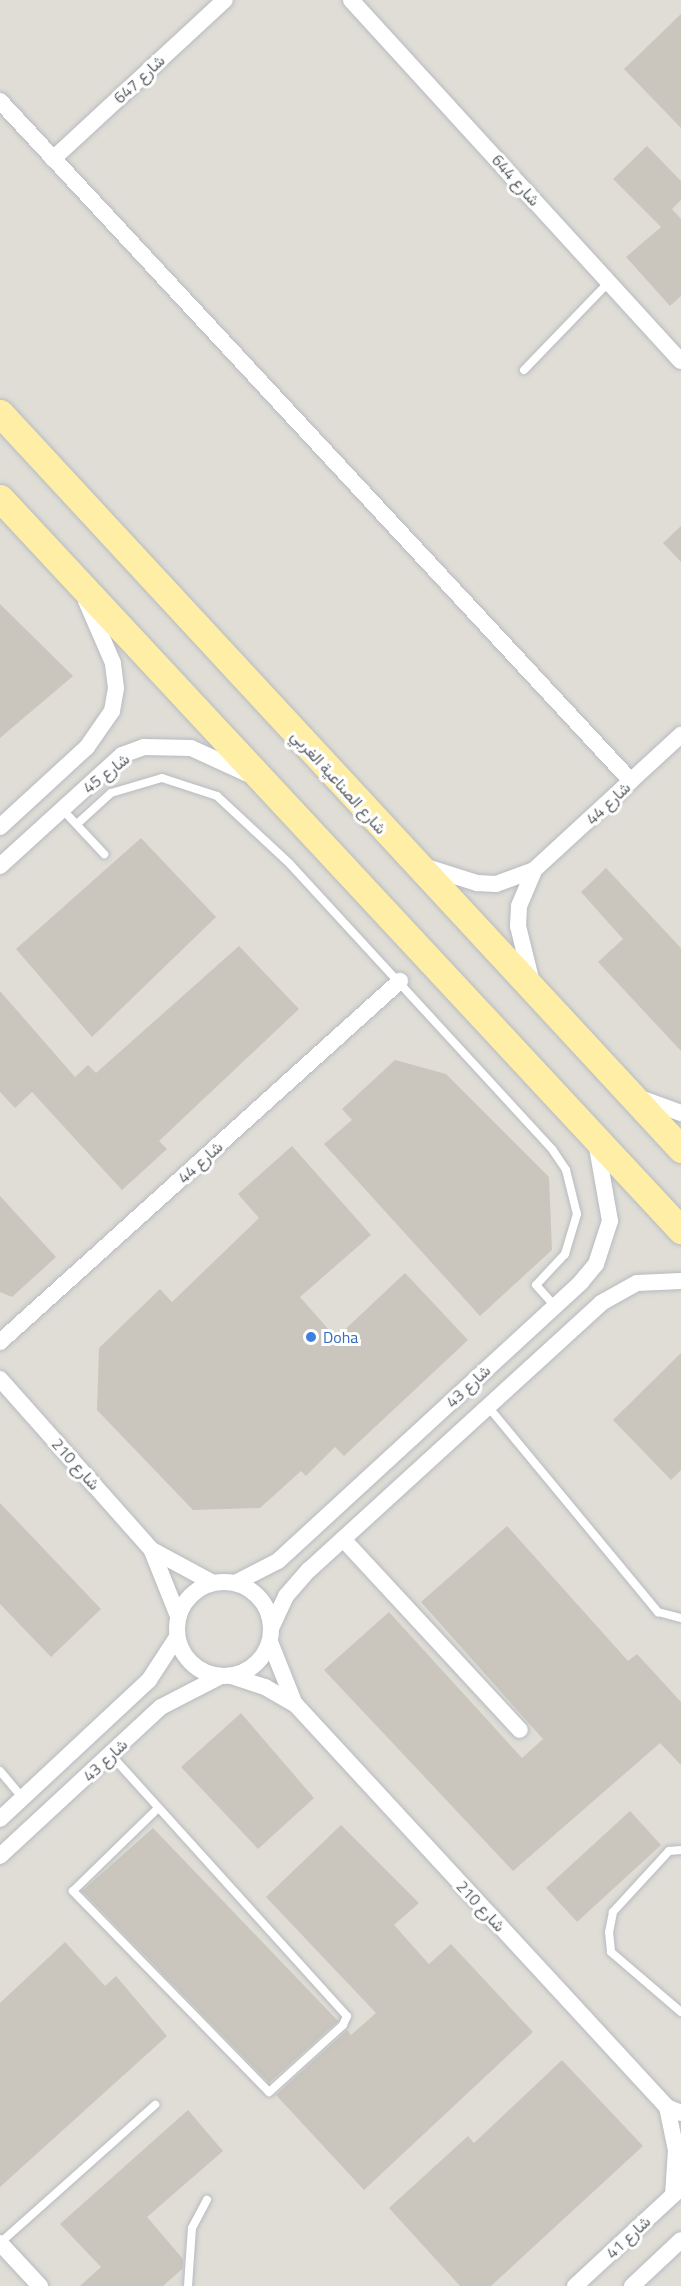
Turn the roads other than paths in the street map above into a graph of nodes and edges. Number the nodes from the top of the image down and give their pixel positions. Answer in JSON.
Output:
{"nodes":[{"id":1,"x":225,"y":0,"type":"edge"},
{"id":2,"x":351,"y":0,"type":"edge"},
{"id":3,"x":0,"y":101,"type":"edge"},
{"id":4,"x":53,"y":159,"type":"junction"},
{"id":5,"x":609,"y":282,"type":"junction"},
{"id":6,"x":681,"y":361,"type":"edge"},
{"id":7,"x":524,"y":370,"type":"dead end"},
{"id":8,"x":0,"y":413,"type":"edge"},
{"id":9,"x":0,"y":498,"type":"edge"},
{"id":10,"x":75,"y":578,"type":"junction"},
{"id":11,"x":681,"y":735,"type":"edge"},
{"id":12,"x":632,"y":781,"type":"junction"},
{"id":13,"x":266,"y":783,"type":"junction"},
{"id":14,"x":62,"y":809,"type":"junction"},
{"id":15,"x":76,"y":824,"type":"junction"},
{"id":16,"x":0,"y":827,"type":"edge"},
{"id":17,"x":104,"y":854,"type":"dead end"},
{"id":18,"x":411,"y":862,"type":"junction"},
{"id":19,"x":0,"y":866,"type":"edge"},
{"id":20,"x":534,"y":870,"type":"junction"},
{"id":21,"x":400,"y":981,"type":"junction"},
{"id":22,"x":536,"y":995,"type":"junction"},
{"id":23,"x":629,"y":1094,"type":"junction"},
{"id":24,"x":681,"y":1113,"type":"edge"},
{"id":25,"x":595,"y":1139,"type":"junction"},
{"id":26,"x":681,"y":1149,"type":"edge"},
{"id":27,"x":681,"y":1230,"type":"edge"},
{"id":28,"x":681,"y":1281,"type":"edge"},
{"id":29,"x":555,"y":1306,"type":"junction"},
{"id":30,"x":0,"y":1342,"type":"edge"},
{"id":31,"x":0,"y":1379,"type":"edge"},
{"id":32,"x":490,"y":1409,"type":"junction"},
{"id":33,"x":343,"y":1539,"type":"junction"},
{"id":34,"x":152,"y":1550,"type":"junction"},
{"id":35,"x":213,"y":1583,"type":"junction"},
{"id":36,"x":235,"y":1583,"type":"junction"},
{"id":37,"x":178,"y":1616,"type":"junction"},
{"id":38,"x":681,"y":1618,"type":"edge"},
{"id":39,"x":271,"y":1634,"type":"junction"},
{"id":40,"x":177,"y":1637,"type":"junction"},
{"id":41,"x":225,"y":1677,"type":"junction"},
{"id":42,"x":296,"y":1705,"type":"junction"},
{"id":43,"x":520,"y":1730,"type":"dead end"},
{"id":44,"x":111,"y":1755,"type":"junction"},
{"id":45,"x":0,"y":1771,"type":"edge"},
{"id":46,"x":23,"y":1798,"type":"junction"},
{"id":47,"x":157,"y":1809,"type":"junction"},
{"id":48,"x":0,"y":1819,"type":"edge"},
{"id":49,"x":681,"y":1850,"type":"edge"},
{"id":50,"x":0,"y":1856,"type":"edge"},
{"id":51,"x":681,"y":2012,"type":"edge"},
{"id":52,"x":155,"y":2105,"type":"dead end"},
{"id":53,"x":674,"y":2110,"type":"edge"},
{"id":54,"x":677,"y":2192,"type":"edge"},
{"id":55,"x":207,"y":2200,"type":"dead end"},
{"id":56,"x":680,"y":2242,"type":"edge"},
{"id":57,"x":0,"y":2243,"type":"edge"},
{"id":58,"x":40,"y":2286,"type":"edge"},
{"id":59,"x":188,"y":2286,"type":"edge"},
{"id":60,"x":575,"y":2286,"type":"edge"},
{"id":61,"x":632,"y":2286,"type":"edge"}],
"edges":[{"from":1,"to":4,"type":"street","name":"شارع 647"},
{"from":2,"to":5,"type":"street","name":"شارع 644"},
{"from":3,"to":4,"type":"street"},
{"from":4,"to":12,"type":"street"},
{"from":5,"to":6,"type":"street","name":"شارع 644"},
{"from":5,"to":7,"type":"lane"},
{"from":8,"to":18,"type":"main road","name":"شارع الصناعية الغربي"},
{"from":9,"to":10,"type":"main road"},
{"from":10,"to":13,"type":"main road"},
{"from":10,"to":16,"type":"street","name":"شارع 45"},
{"from":11,"to":12,"type":"street","name":"شارع 44"},
{"from":12,"to":20,"type":"street","name":"شارع 44"},
{"from":13,"to":14,"type":"street","name":"شارع 45"},
{"from":13,"to":25,"type":"main road"},
{"from":14,"to":15,"type":"lane"},
{"from":14,"to":19,"type":"street","name":"شارع 45"},
{"from":15,"to":17,"type":"lane"},
{"from":15,"to":21,"type":"lane"},
{"from":18,"to":20,"type":"street","name":"شارع 44"},
{"from":18,"to":22,"type":"main road","name":"شارع الصناعية الغربي"},
{"from":20,"to":22,"type":"street","name":"شارع 44"},
{"from":21,"to":29,"type":"lane"},
{"from":21,"to":30,"type":"street","name":"شارع 44"},
{"from":22,"to":23,"type":"main road","name":"شارع الصناعية الغربي"},
{"from":23,"to":24,"type":"street"},
{"from":23,"to":26,"type":"main road","name":"شارع الصناعية الغربي"},
{"from":25,"to":27,"type":"main road"},
{"from":25,"to":29,"type":"street","name":"شارع 43"},
{"from":28,"to":32,"type":"street","name":"شارع 43"},
{"from":29,"to":36,"type":"street","name":"شارع 43"},
{"from":31,"to":34,"type":"street","name":"شارع 210"},
{"from":32,"to":33,"type":"street","name":"شارع 43"},
{"from":32,"to":38,"type":"lane"},
{"from":33,"to":39,"type":"street","name":"شارع 43"},
{"from":33,"to":43,"type":"street"},
{"from":34,"to":35,"type":"street","name":"شارع 210"},
{"from":34,"to":37,"type":"street","name":"شارع 210"},
{"from":35,"to":36,"type":"street"},
{"from":35,"to":37,"type":"street"},
{"from":36,"to":39,"type":"street"},
{"from":37,"to":40,"type":"street"},
{"from":39,"to":41,"type":"street"},
{"from":39,"to":42,"type":"street","name":"شارع 210"},
{"from":40,"to":41,"type":"street"},
{"from":40,"to":46,"type":"street","name":"شارع 43"},
{"from":41,"to":42,"type":"street","name":"شارع 210"},
{"from":41,"to":44,"type":"street","name":"شارع 43"},
{"from":42,"to":53,"type":"street","name":"شارع 210"},
{"from":44,"to":47,"type":"lane"},
{"from":44,"to":50,"type":"street","name":"شارع 43"},
{"from":45,"to":46,"type":"lane"},
{"from":46,"to":48,"type":"street","name":"شارع 43"},
{"from":47,"to":47,"type":"lane"},
{"from":49,"to":51,"type":"lane"},
{"from":52,"to":57,"type":"lane"},
{"from":53,"to":54,"type":"street","name":"شارع 210"},
{"from":54,"to":60,"type":"street","name":"شارع 41"},
{"from":55,"to":59,"type":"lane"},
{"from":56,"to":61,"type":"street"},
{"from":57,"to":58,"type":"street"}]}
